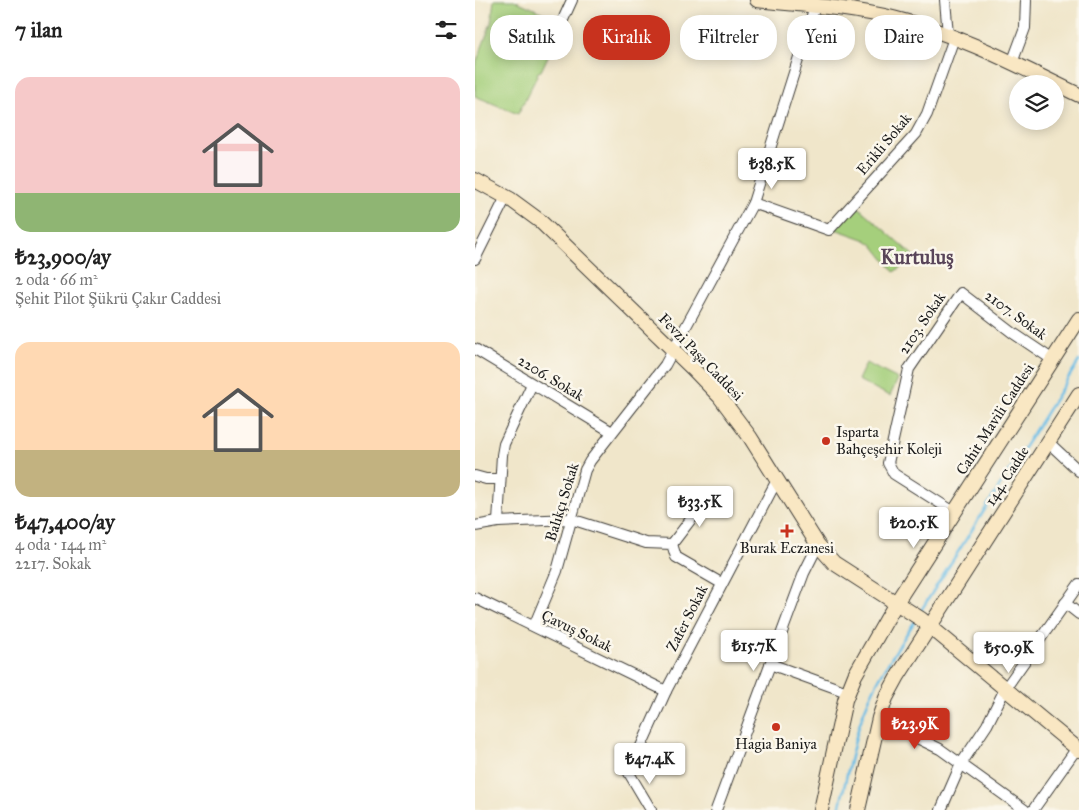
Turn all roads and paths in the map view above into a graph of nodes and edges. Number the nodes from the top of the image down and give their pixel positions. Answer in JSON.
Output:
{"nodes":[{"id":1,"x":572,"y":0,"type":"edge"},
{"id":2,"x":757,"y":0,"type":"edge"},
{"id":3,"x":945,"y":0,"type":"edge"},
{"id":4,"x":1026,"y":0,"type":"edge"},
{"id":5,"x":815,"y":6,"type":"junction"},
{"id":6,"x":565,"y":15,"type":"edge"},
{"id":7,"x":951,"y":36,"type":"junction"},
{"id":8,"x":1012,"y":63,"type":"junction"},
{"id":9,"x":1079,"y":95,"type":"edge"},
{"id":10,"x":475,"y":180,"type":"edge"},
{"id":11,"x":506,"y":197,"type":"junction"},
{"id":12,"x":753,"y":203,"type":"junction"},
{"id":13,"x":475,"y":259,"type":"edge"},
{"id":14,"x":961,"y":293,"type":"joint"},
{"id":15,"x":1079,"y":319,"type":"edge"},
{"id":16,"x":475,"y":349,"type":"edge"},
{"id":17,"x":673,"y":350,"type":"junction"},
{"id":18,"x":1053,"y":360,"type":"junction"},
{"id":19,"x":532,"y":384,"type":"junction"},
{"id":20,"x":1079,"y":394,"type":"edge"},
{"id":21,"x":612,"y":432,"type":"junction"},
{"id":22,"x":1049,"y":442,"type":"junction"},
{"id":23,"x":1079,"y":471,"type":"edge"},
{"id":24,"x":475,"y":476,"type":"edge"},
{"id":25,"x":501,"y":478,"type":"junction"},
{"id":26,"x":777,"y":480,"type":"junction"},
{"id":27,"x":708,"y":497,"type":"dead end"},
{"id":28,"x":954,"y":512,"type":"junction"},
{"id":29,"x":571,"y":519,"type":"junction"},
{"id":30,"x":498,"y":522,"type":"junction"},
{"id":31,"x":475,"y":526,"type":"edge"},
{"id":32,"x":673,"y":544,"type":"junction"},
{"id":33,"x":818,"y":545,"type":"junction"},
{"id":34,"x":721,"y":583,"type":"junction"},
{"id":35,"x":1079,"y":584,"type":"edge"},
{"id":36,"x":475,"y":598,"type":"edge"},
{"id":37,"x":1065,"y":602,"type":"junction"},
{"id":38,"x":900,"y":606,"type":"junction"},
{"id":39,"x":1079,"y":614,"type":"edge"},
{"id":40,"x":925,"y":623,"type":"junction"},
{"id":41,"x":534,"y":626,"type":"junction"},
{"id":42,"x":770,"y":664,"type":"junction"},
{"id":43,"x":1005,"y":690,"type":"junction"},
{"id":44,"x":666,"y":691,"type":"junction"},
{"id":45,"x":847,"y":692,"type":"junction"},
{"id":46,"x":878,"y":719,"type":"junction"},
{"id":47,"x":1078,"y":749,"type":"edge"},
{"id":48,"x":961,"y":764,"type":"junction"},
{"id":49,"x":651,"y":810,"type":"edge"},
{"id":50,"x":716,"y":810,"type":"edge"},
{"id":51,"x":821,"y":810,"type":"edge"},
{"id":52,"x":858,"y":810,"type":"edge"},
{"id":53,"x":941,"y":810,"type":"edge"},
{"id":54,"x":1025,"y":810,"type":"edge"},
{"id":55,"x":1033,"y":810,"type":"edge"}],
"edges":[{"from":1,"to":6,"type":"street"},
{"from":2,"to":5,"type":"street"},
{"from":3,"to":7,"type":"street"},
{"from":4,"to":8,"type":"street"},
{"from":5,"to":7,"type":"street"},
{"from":5,"to":12,"type":"street","name":"Balıkçı Sokak"},
{"from":7,"to":8,"type":"street"},
{"from":7,"to":12,"type":"street","name":"Erikli Sokak"},
{"from":8,"to":9,"type":"street"},
{"from":10,"to":11,"type":"street","name":"Fevzi Paşa Caddesi"},
{"from":11,"to":13,"type":"street"},
{"from":11,"to":17,"type":"street","name":"Fevzi Paşa Caddesi"},
{"from":12,"to":17,"type":"street","name":"Balıkçı Sokak"},
{"from":14,"to":18,"type":"street","name":"2107. Sokak"},
{"from":14,"to":28,"type":"street","name":"2103. Sokak"},
{"from":15,"to":18,"type":"street","name":"Cahit Mavili Caddesi"},
{"from":16,"to":19,"type":"street","name":"2206. Sokak"},
{"from":17,"to":21,"type":"street","name":"Balıkçı Sokak"},
{"from":17,"to":26,"type":"street","name":"Fevzi Paşa Caddesi"},
{"from":18,"to":28,"type":"street","name":"Cahit Mavili Caddesi"},
{"from":19,"to":21,"type":"street","name":"2206. Sokak"},
{"from":19,"to":25,"type":"street"},
{"from":20,"to":22,"type":"street","name":"144. Cadde"},
{"from":21,"to":29,"type":"street","name":"Balıkçı Sokak"},
{"from":22,"to":23,"type":"street"},
{"from":22,"to":40,"type":"street","name":"144. Cadde"},
{"from":24,"to":25,"type":"street"},
{"from":25,"to":30,"type":"street"},
{"from":26,"to":33,"type":"street","name":"Fevzi Paşa Caddesi"},
{"from":26,"to":34,"type":"street","name":"Zafer Sokak"},
{"from":27,"to":32,"type":"street"},
{"from":28,"to":38,"type":"street","name":"Cahit Mavili Caddesi"},
{"from":29,"to":30,"type":"street"},
{"from":29,"to":32,"type":"street"},
{"from":29,"to":41,"type":"street","name":"Balıkçı Sokak"},
{"from":30,"to":31,"type":"street"},
{"from":32,"to":34,"type":"street"},
{"from":33,"to":38,"type":"street","name":"Fevzi Paşa Caddesi"},
{"from":33,"to":42,"type":"street"},
{"from":34,"to":44,"type":"street","name":"Zafer Sokak"},
{"from":35,"to":37,"type":"street"},
{"from":36,"to":41,"type":"street","name":"Çavuş Sokak"},
{"from":37,"to":39,"type":"street"},
{"from":37,"to":43,"type":"street"},
{"from":38,"to":40,"type":"street","name":"Fevzi Paşa Caddesi"},
{"from":38,"to":45,"type":"street","name":"Cahit Mavili Caddesi"},
{"from":40,"to":43,"type":"street","name":"Fevzi Paşa Caddesi"},
{"from":40,"to":46,"type":"street","name":"144. Cadde"},
{"from":41,"to":44,"type":"street","name":"Çavuş Sokak"},
{"from":42,"to":45,"type":"street"},
{"from":42,"to":50,"type":"street"},
{"from":43,"to":47,"type":"street","name":"Fevzi Paşa Caddesi"},
{"from":43,"to":48,"type":"street"},
{"from":44,"to":49,"type":"street","name":"Zafer Sokak"},
{"from":45,"to":51,"type":"street","name":"Cahit Mavili Caddesi"},
{"from":46,"to":48,"type":"street"},
{"from":46,"to":52,"type":"street","name":"144. Cadde"},
{"from":47,"to":55,"type":"street"},
{"from":48,"to":53,"type":"street"},
{"from":48,"to":54,"type":"street"}]}
